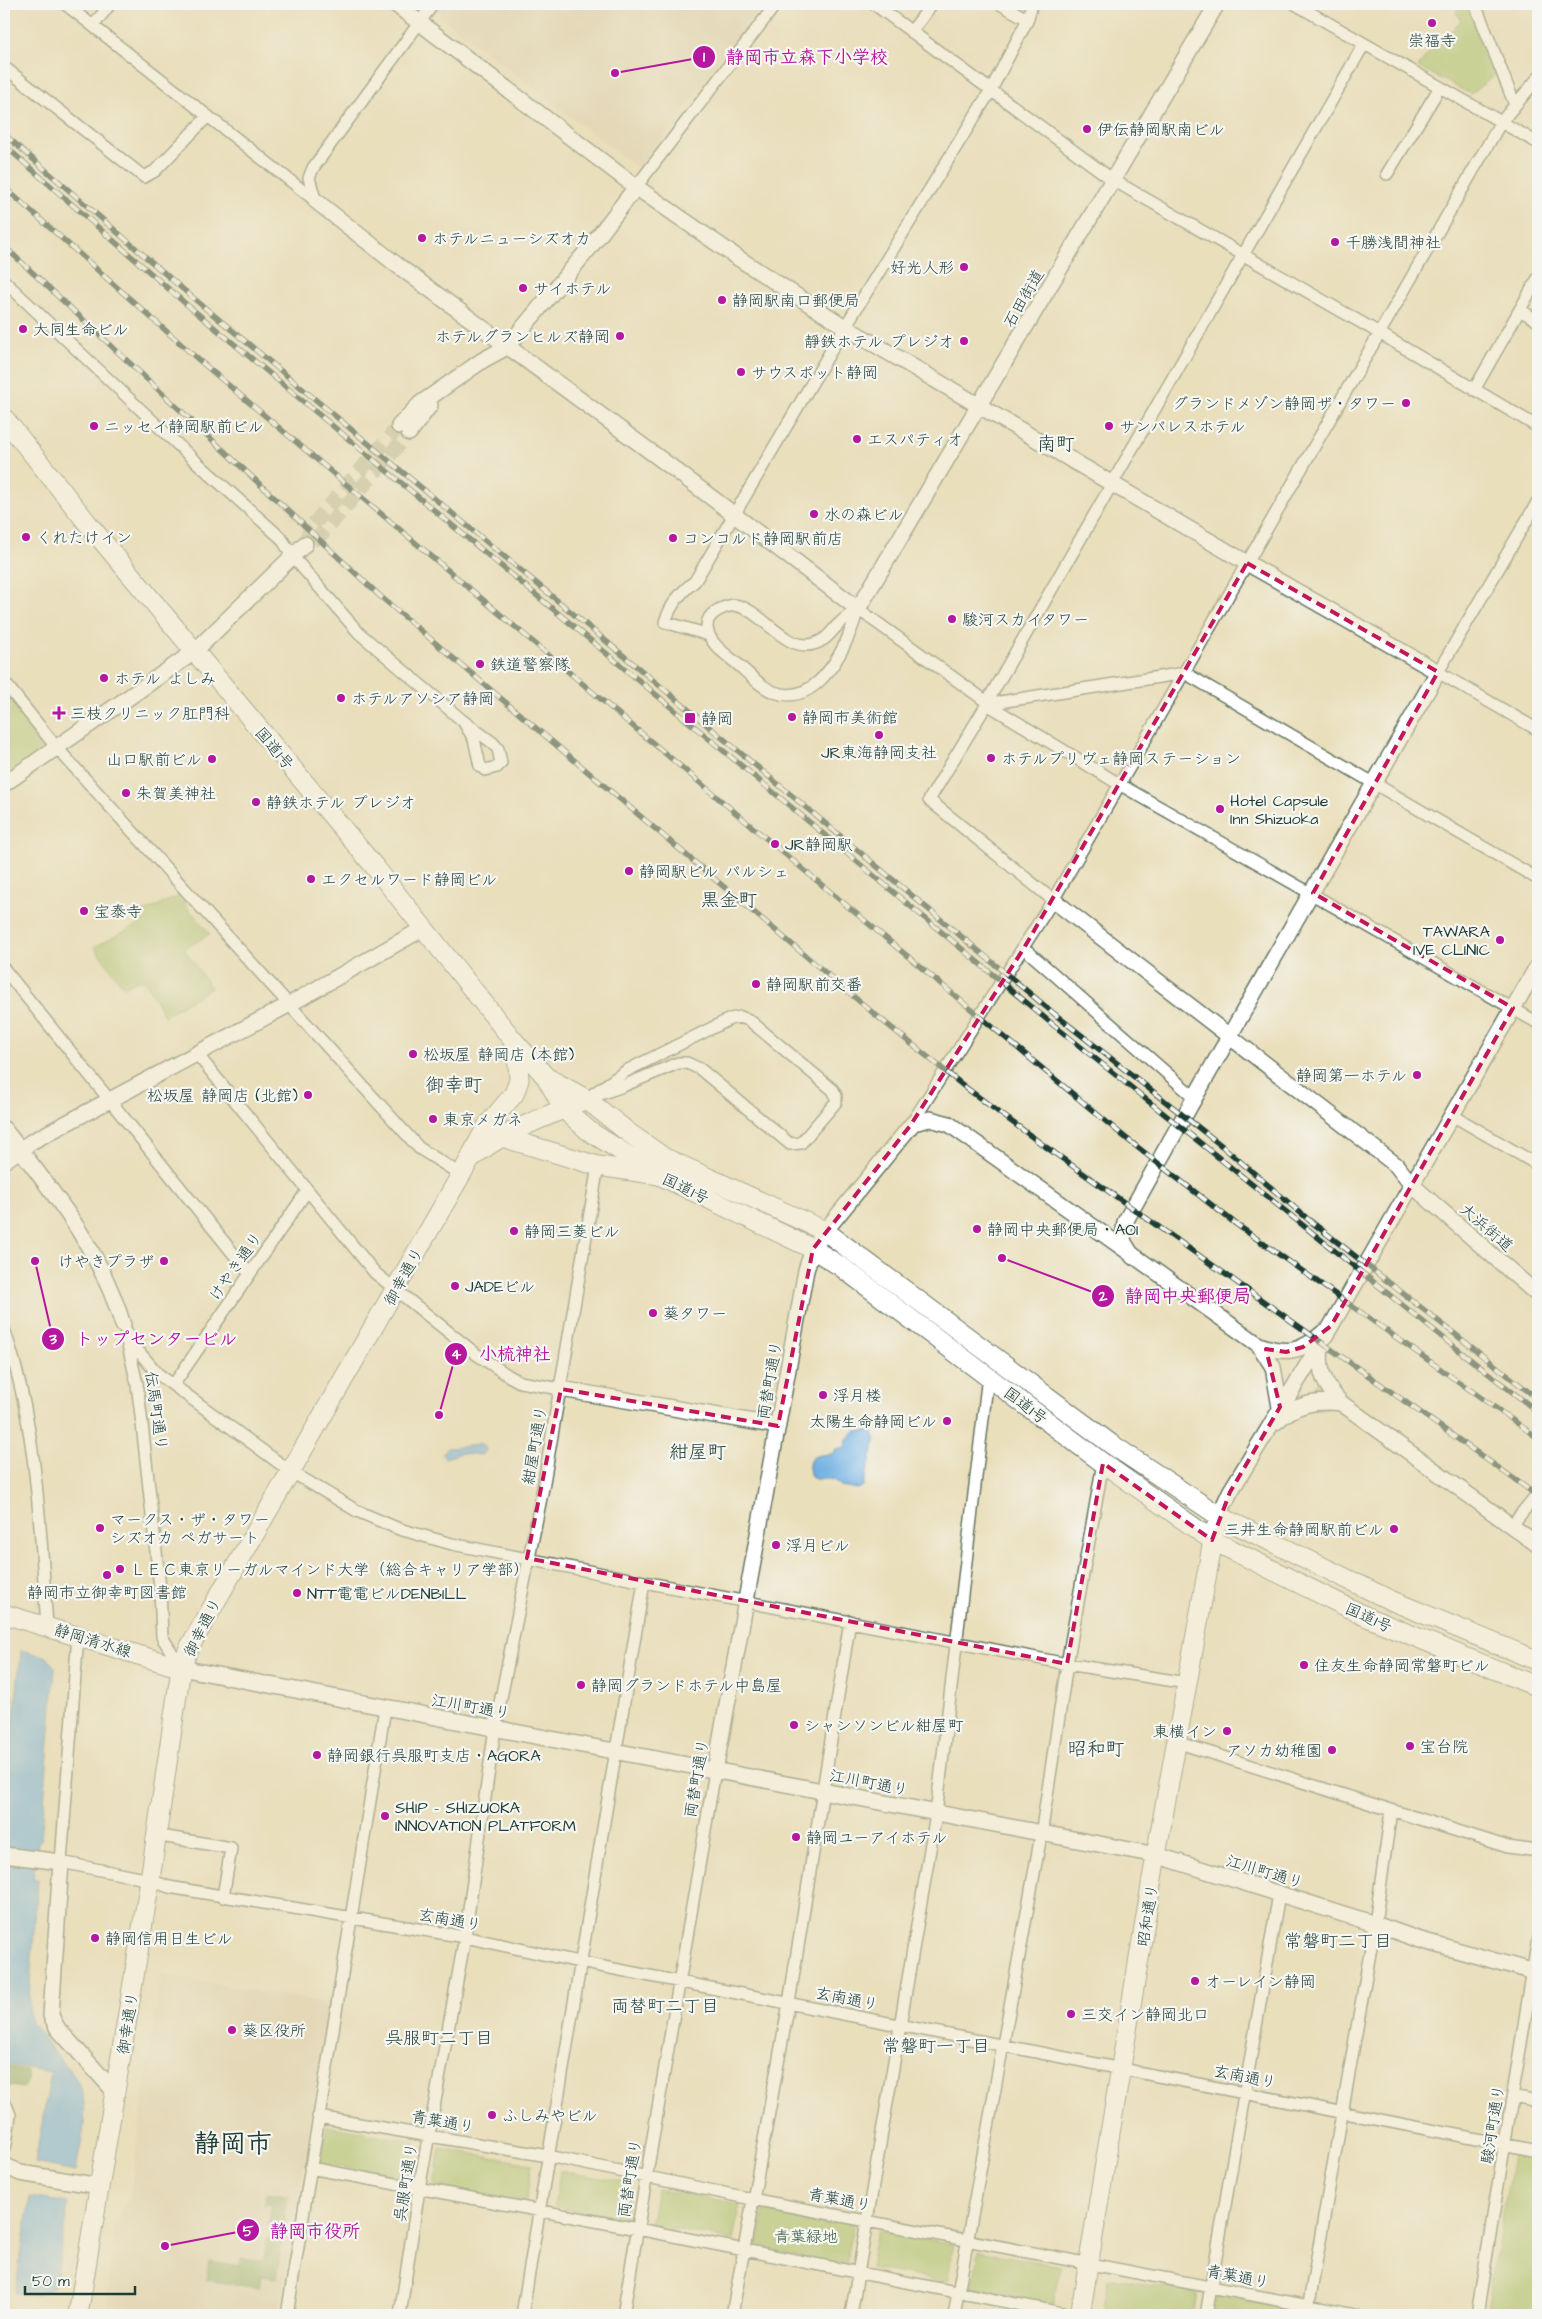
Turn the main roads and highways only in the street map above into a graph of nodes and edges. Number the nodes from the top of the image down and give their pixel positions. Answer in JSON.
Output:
{"nodes":[{"id":1,"x":4,"y":418,"type":"edge"},
{"id":2,"x":513,"y":1040,"type":"junction"},
{"id":3,"x":546,"y":1076,"type":"junction"},
{"id":4,"x":586,"y":1098,"type":"junction"},
{"id":5,"x":564,"y":1109,"type":"junction"},
{"id":6,"x":502,"y":1137,"type":"junction"},
{"id":7,"x":465,"y":1166,"type":"junction"},
{"id":8,"x":659,"y":1174,"type":"junction"},
{"id":9,"x":1219,"y":1516,"type":"junction"},
{"id":10,"x":1212,"y":1540,"type":"junction"},
{"id":11,"x":4,"y":1614,"type":"edge"},
{"id":12,"x":1538,"y":1660,"type":"edge"},
{"id":13,"x":182,"y":1668,"type":"junction"},
{"id":14,"x":1538,"y":1687,"type":"edge"},
{"id":15,"x":78,"y":2315,"type":"edge"},
{"id":16,"x":1080,"y":2315,"type":"edge"}],
"edges":[{"from":1,"to":2,"type":"main road","name":"国道1号"},
{"from":2,"to":3,"type":"main road","name":"国道1号"},
{"from":2,"to":7,"type":"main road"},
{"from":3,"to":4,"type":"main road","name":"国道1号"},
{"from":3,"to":5,"type":"main road","name":"国道1号"},
{"from":4,"to":5,"type":"main road","name":"御幸通り"},
{"from":4,"to":9,"type":"main road","name":"国道1号"},
{"from":5,"to":6,"type":"main road","name":"御幸通り"},
{"from":5,"to":8,"type":"main road","name":"国道1号"},
{"from":6,"to":7,"type":"main road","name":"御幸通り"},
{"from":6,"to":8,"type":"main road"},
{"from":7,"to":13,"type":"main road","name":"御幸通り"},
{"from":8,"to":10,"type":"main road","name":"国道1号"},
{"from":9,"to":10,"type":"main road","name":"昭和通り"},
{"from":9,"to":12,"type":"main road","name":"国道1号"},
{"from":10,"to":14,"type":"main road","name":"国道1号"},
{"from":10,"to":16,"type":"main road","name":"昭和通り"},
{"from":11,"to":13,"type":"main road","name":"静岡清水線"},
{"from":13,"to":15,"type":"main road","name":"御幸通り"}]}
